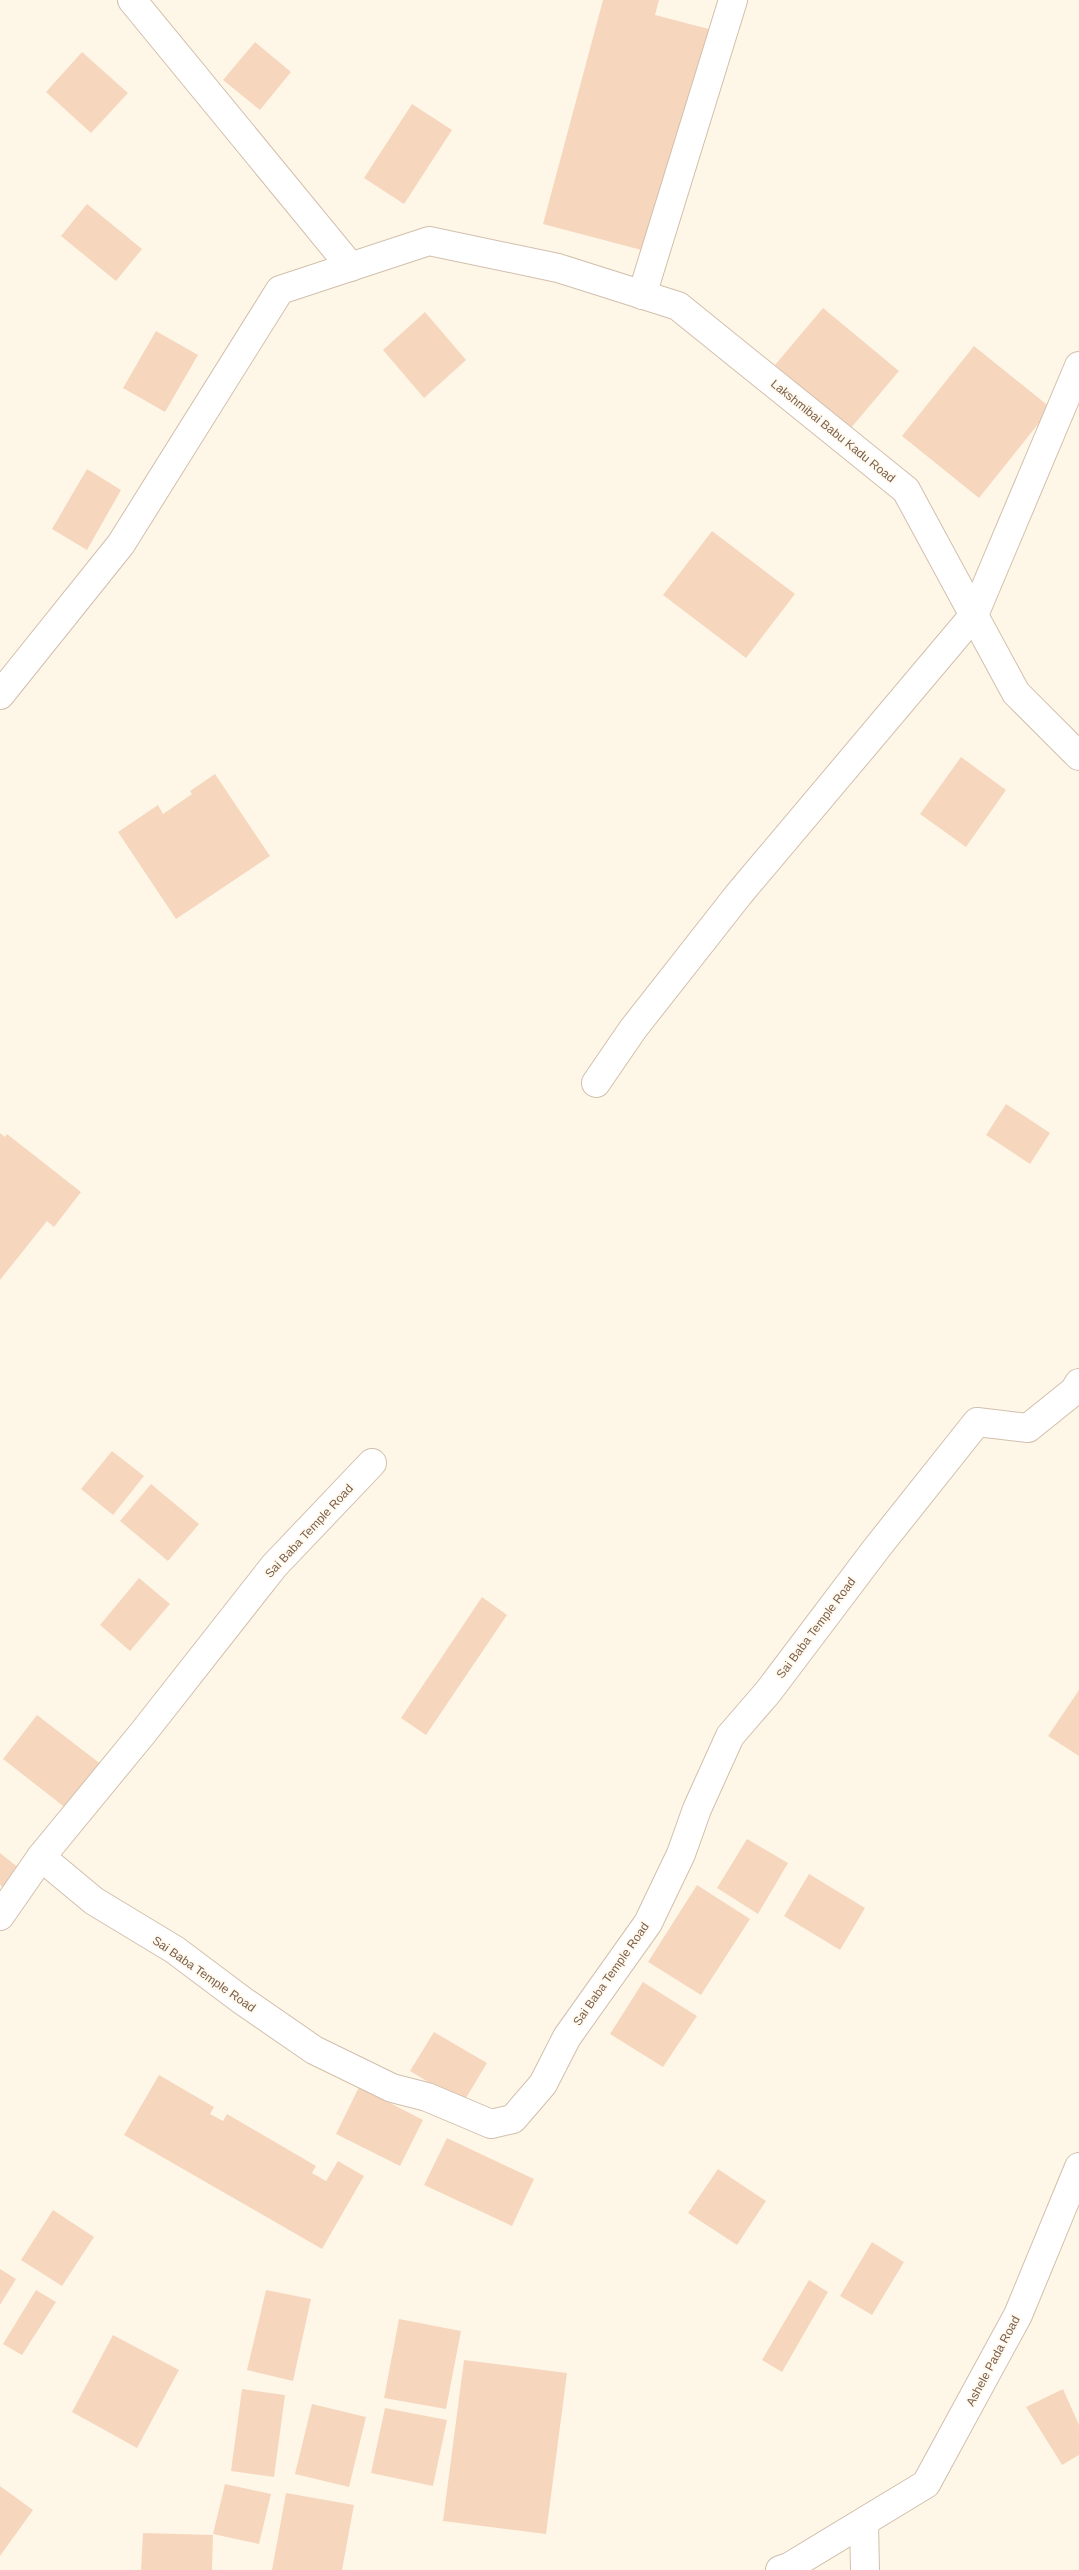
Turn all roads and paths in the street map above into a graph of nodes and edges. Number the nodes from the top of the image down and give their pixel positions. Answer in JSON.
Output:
{"nodes":[{"id":1,"x":132,"y":0,"type":"edge"},
{"id":2,"x":733,"y":0,"type":"edge"},
{"id":3,"x":350,"y":267,"type":"junction"},
{"id":4,"x":642,"y":295,"type":"junction"},
{"id":5,"x":1079,"y":366,"type":"edge"},
{"id":6,"x":974,"y":615,"type":"junction"},
{"id":7,"x":0,"y":695,"type":"edge"},
{"id":8,"x":1079,"y":756,"type":"edge"},
{"id":9,"x":596,"y":1083,"type":"dead end"},
{"id":10,"x":1079,"y":1383,"type":"edge"},
{"id":11,"x":372,"y":1463,"type":"dead end"},
{"id":12,"x":41,"y":1857,"type":"junction"},
{"id":13,"x":0,"y":1916,"type":"edge"},
{"id":14,"x":1079,"y":2167,"type":"edge"},
{"id":15,"x":864,"y":2522,"type":"junction"},
{"id":16,"x":780,"y":2570,"type":"edge"},
{"id":17,"x":865,"y":2570,"type":"edge"}],
"edges":[{"from":1,"to":3,"type":"street"},
{"from":2,"to":4,"type":"street"},
{"from":3,"to":4,"type":"street","name":"Lakshmibai Babu Kadu Road"},
{"from":3,"to":7,"type":"street","name":"Lakshmibai Babu Kadu Road"},
{"from":4,"to":6,"type":"street","name":"Lakshmibai Babu Kadu Road"},
{"from":5,"to":6,"type":"street"},
{"from":6,"to":8,"type":"street","name":"Lakshmibai Babu Kadu Road"},
{"from":6,"to":9,"type":"street"},
{"from":10,"to":12,"type":"street","name":"Sai Baba Temple Road"},
{"from":11,"to":12,"type":"street","name":"Sai Baba Temple Road"},
{"from":12,"to":13,"type":"street","name":"Sai Baba Temple Road"},
{"from":14,"to":15,"type":"street","name":"Ashele Pada Road"},
{"from":15,"to":16,"type":"street","name":"Ashele Pada Road"},
{"from":15,"to":17,"type":"street"}]}
